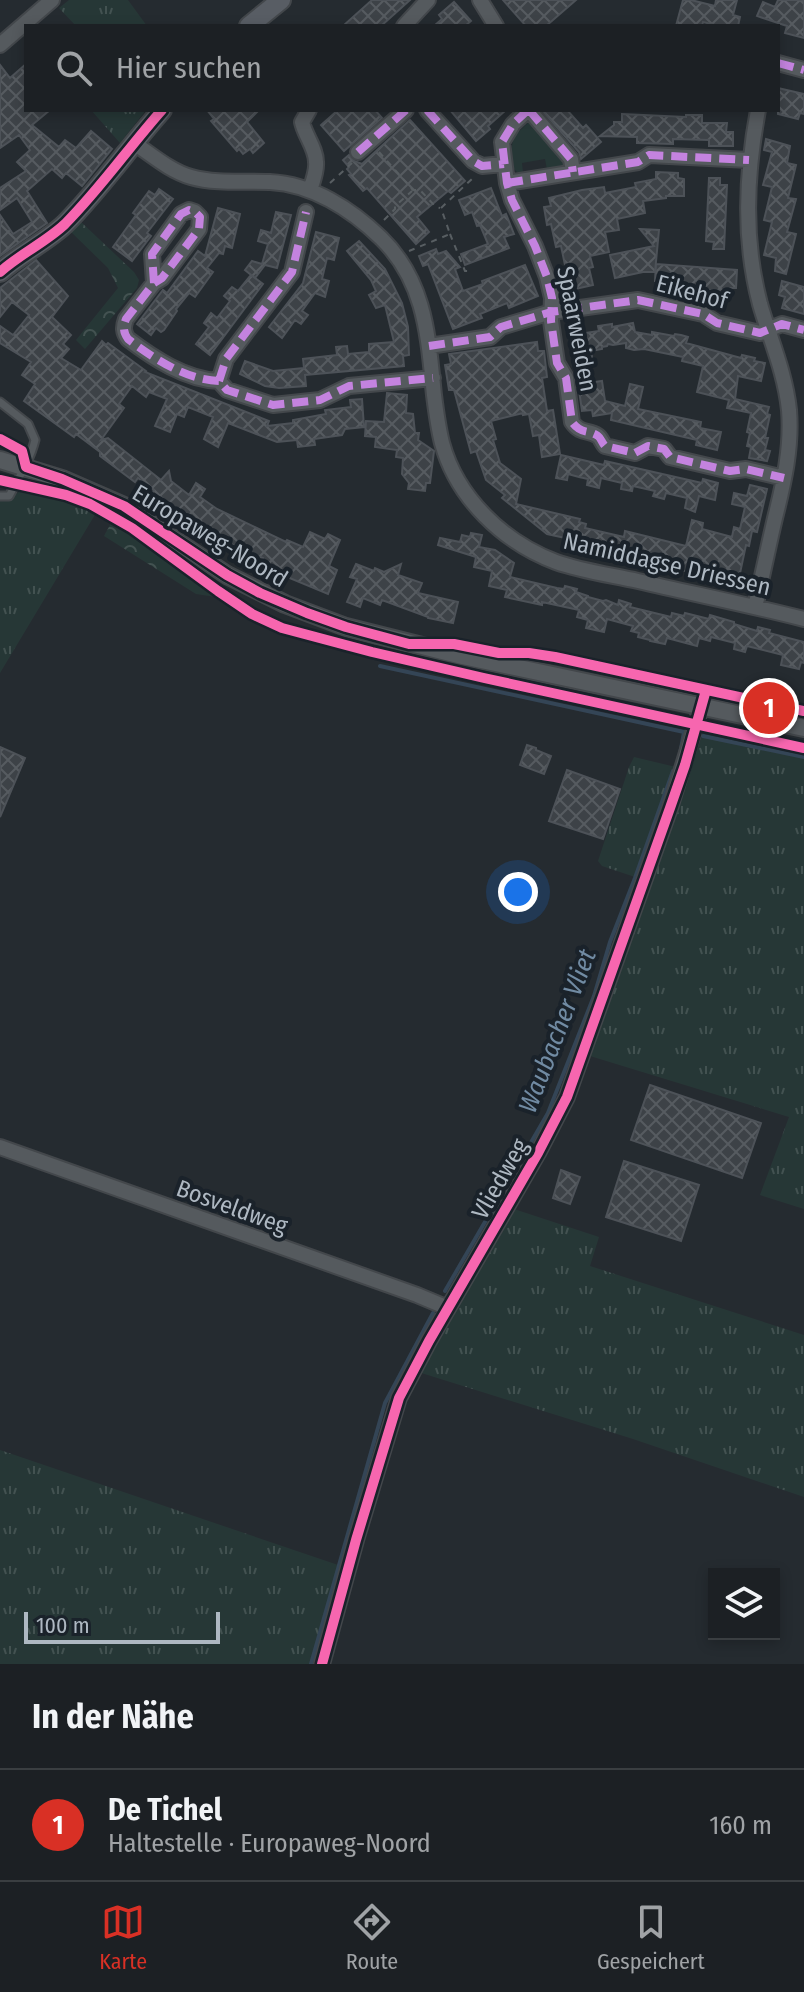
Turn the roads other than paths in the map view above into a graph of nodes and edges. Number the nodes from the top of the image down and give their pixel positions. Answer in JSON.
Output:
{"nodes":[{"id":1,"x":281,"y":0,"type":"edge"},
{"id":2,"x":428,"y":0,"type":"edge"},
{"id":3,"x":480,"y":0,"type":"edge"},
{"id":4,"x":41,"y":3,"type":"edge"},
{"id":5,"x":251,"y":24,"type":"edge"},
{"id":6,"x":406,"y":24,"type":"edge"},
{"id":7,"x":495,"y":24,"type":"edge"},
{"id":8,"x":0,"y":45,"type":"edge"},
{"id":9,"x":780,"y":64,"type":"edge"},
{"id":10,"x":804,"y":70,"type":"edge"},
{"id":11,"x":160,"y":112,"type":"edge"},
{"id":12,"x":308,"y":112,"type":"edge"},
{"id":13,"x":404,"y":112,"type":"edge"},
{"id":14,"x":429,"y":112,"type":"edge"},
{"id":15,"x":527,"y":112,"type":"edge"},
{"id":16,"x":531,"y":112,"type":"edge"},
{"id":17,"x":758,"y":112,"type":"edge"},
{"id":18,"x":134,"y":143,"type":"junction"},
{"id":19,"x":364,"y":147,"type":"road end"},
{"id":20,"x":749,"y":160,"type":"junction"},
{"id":21,"x":504,"y":164,"type":"junction"},
{"id":22,"x":573,"y":172,"type":"junction"},
{"id":23,"x":507,"y":183,"type":"junction"},
{"id":24,"x":314,"y":191,"type":"junction"},
{"id":25,"x":306,"y":212,"type":"dead end"},
{"id":26,"x":0,"y":272,"type":"edge"},
{"id":27,"x":154,"y":283,"type":"junction"},
{"id":28,"x":551,"y":312,"type":"junction"},
{"id":29,"x":769,"y":330,"type":"junction"},
{"id":30,"x":804,"y":330,"type":"edge"},
{"id":31,"x":429,"y":346,"type":"junction"},
{"id":32,"x":433,"y":378,"type":"junction"},
{"id":33,"x":219,"y":381,"type":"junction"},
{"id":34,"x":0,"y":402,"type":"edge"},
{"id":35,"x":0,"y":460,"type":"edge"},
{"id":36,"x":26,"y":467,"type":"junction"},
{"id":37,"x":784,"y":478,"type":"junction"},
{"id":38,"x":0,"y":496,"type":"edge"},
{"id":39,"x":755,"y":607,"type":"junction"},
{"id":40,"x":804,"y":619,"type":"edge"},
{"id":41,"x":701,"y":707,"type":"junction"},
{"id":42,"x":804,"y":728,"type":"edge"},
{"id":43,"x":0,"y":1147,"type":"edge"},
{"id":44,"x":448,"y":1308,"type":"junction"},
{"id":45,"x":322,"y":1664,"type":"edge"}],
"edges":[{"from":1,"to":5,"type":"main road"},
{"from":2,"to":6,"type":"street"},
{"from":3,"to":7,"type":"street"},
{"from":4,"to":8,"type":"street"},
{"from":9,"to":10,"type":"street"},
{"from":11,"to":18,"type":"main road"},
{"from":12,"to":24,"type":"street"},
{"from":13,"to":19,"type":"street"},
{"from":14,"to":21,"type":"street"},
{"from":15,"to":21,"type":"street","name":"Spaarweiden"},
{"from":16,"to":22,"type":"street"},
{"from":17,"to":20,"type":"street"},
{"from":18,"to":24,"type":"street","name":"Namiddagse Driessen"},
{"from":18,"to":26,"type":"main road"},
{"from":20,"to":22,"type":"street"},
{"from":20,"to":29,"type":"street"},
{"from":21,"to":23,"type":"street","name":"Spaarweiden"},
{"from":22,"to":23,"type":"street"},
{"from":23,"to":28,"type":"street","name":"Spaarweiden"},
{"from":24,"to":31,"type":"street","name":"Namiddagse Driessen"},
{"from":25,"to":33,"type":"street"},
{"from":27,"to":27,"type":"street"},
{"from":27,"to":33,"type":"street"},
{"from":28,"to":29,"type":"street","name":"Eikehof"},
{"from":28,"to":31,"type":"street","name":"Eikehof"},
{"from":28,"to":37,"type":"street","name":"Spaarweiden"},
{"from":29,"to":30,"type":"street","name":"Eikehof"},
{"from":29,"to":37,"type":"street"},
{"from":31,"to":32,"type":"street","name":"Namiddagse Driessen"},
{"from":32,"to":33,"type":"street"},
{"from":32,"to":39,"type":"street","name":"Namiddagse Driessen"},
{"from":34,"to":36,"type":"lane"},
{"from":35,"to":36,"type":"street","name":"Europaweg-Noord"},
{"from":36,"to":38,"type":"lane"},
{"from":36,"to":41,"type":"street","name":"Europaweg-Noord"},
{"from":37,"to":39,"type":"street"},
{"from":39,"to":40,"type":"street","name":"Namiddagse Driessen"},
{"from":41,"to":42,"type":"street","name":"Europaweg-Noord"},
{"from":41,"to":44,"type":"street","name":"Vliedweg"},
{"from":43,"to":44,"type":"street","name":"Bosveldweg"},
{"from":44,"to":45,"type":"street","name":"Vliedweg"}]}
